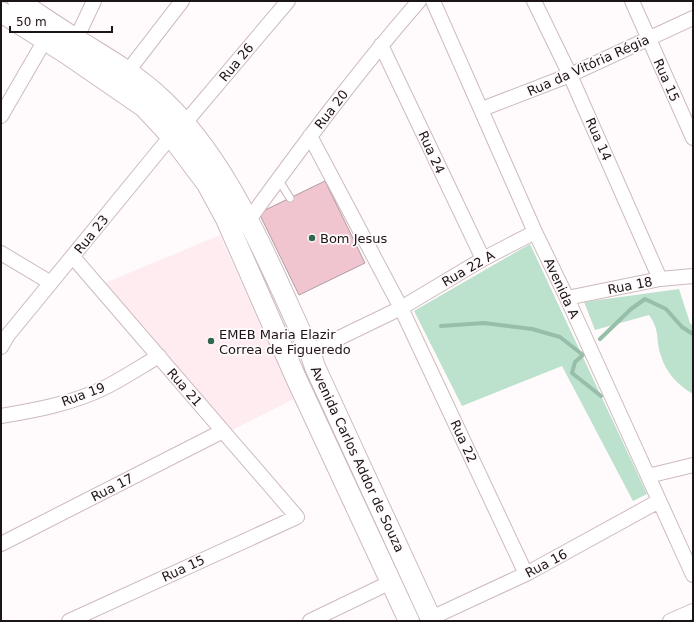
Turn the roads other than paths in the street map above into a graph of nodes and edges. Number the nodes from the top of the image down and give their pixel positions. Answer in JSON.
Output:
{"nodes":[{"id":1,"x":18,"y":1,"type":"edge"},
{"id":2,"x":94,"y":1,"type":"edge"},
{"id":3,"x":182,"y":1,"type":"edge"},
{"id":4,"x":288,"y":1,"type":"edge"},
{"id":5,"x":419,"y":1,"type":"edge"},
{"id":6,"x":433,"y":1,"type":"edge"},
{"id":7,"x":534,"y":1,"type":"edge"},
{"id":8,"x":632,"y":1,"type":"edge"},
{"id":9,"x":1,"y":12,"type":"edge"},
{"id":10,"x":693,"y":18,"type":"edge"},
{"id":11,"x":648,"y":38,"type":"junction"},
{"id":12,"x":76,"y":39,"type":"junction"},
{"id":13,"x":45,"y":40,"type":"junction"},
{"id":14,"x":381,"y":45,"type":"junction"},
{"id":15,"x":128,"y":71,"type":"junction"},
{"id":16,"x":570,"y":75,"type":"junction"},
{"id":17,"x":482,"y":109,"type":"junction"},
{"id":18,"x":1,"y":116,"type":"edge"},
{"id":19,"x":178,"y":130,"type":"junction"},
{"id":20,"x":310,"y":136,"type":"junction"},
{"id":21,"x":693,"y":138,"type":"edge"},
{"id":22,"x":278,"y":179,"type":"junction"},
{"id":23,"x":290,"y":198,"type":"dead end"},
{"id":24,"x":248,"y":221,"type":"junction"},
{"id":25,"x":535,"y":232,"type":"junction"},
{"id":26,"x":1,"y":253,"type":"edge"},
{"id":27,"x":73,"y":257,"type":"junction"},
{"id":28,"x":483,"y":259,"type":"junction"},
{"id":29,"x":693,"y":276,"type":"edge"},
{"id":30,"x":660,"y":279,"type":"junction"},
{"id":31,"x":51,"y":283,"type":"junction"},
{"id":32,"x":567,"y":298,"type":"junction"},
{"id":33,"x":402,"y":308,"type":"junction"},
{"id":34,"x":1,"y":347,"type":"edge"},
{"id":35,"x":159,"y":356,"type":"junction"},
{"id":36,"x":312,"y":360,"type":"junction"},
{"id":37,"x":296,"y":378,"type":"junction"},
{"id":38,"x":1,"y":416,"type":"edge"},
{"id":39,"x":224,"y":431,"type":"junction"},
{"id":40,"x":693,"y":465,"type":"edge"},
{"id":41,"x":648,"y":476,"type":"junction"},
{"id":42,"x":659,"y":501,"type":"junction"},
{"id":43,"x":297,"y":517,"type":"joint"},
{"id":44,"x":1,"y":544,"type":"edge"},
{"id":45,"x":526,"y":574,"type":"junction"},
{"id":46,"x":693,"y":575,"type":"edge"},
{"id":47,"x":391,"y":582,"type":"junction"},
{"id":48,"x":693,"y":611,"type":"edge"},
{"id":49,"x":432,"y":620,"type":"edge"},
{"id":50,"x":69,"y":621,"type":"edge"},
{"id":51,"x":310,"y":621,"type":"edge"},
{"id":52,"x":409,"y":621,"type":"edge"},
{"id":53,"x":670,"y":621,"type":"edge"}],
"edges":[{"from":1,"to":12,"type":"street","name":"Avenida Carlos Addor de Souza"},
{"from":2,"to":12,"type":"street"},
{"from":3,"to":15,"type":"street"},
{"from":4,"to":19,"type":"street","name":"Rua 26"},
{"from":5,"to":14,"type":"street","name":"Rua 20"},
{"from":6,"to":17,"type":"street","name":"Avenida A"},
{"from":7,"to":16,"type":"street","name":"Rua 14"},
{"from":8,"to":11,"type":"street","name":"Rua 15"},
{"from":9,"to":13,"type":"street","name":"Avenida Carlos Addor de Souza"},
{"from":10,"to":11,"type":"street","name":"Rua da Vitória Régia"},
{"from":11,"to":16,"type":"street","name":"Rua da Vitória Régia"},
{"from":11,"to":21,"type":"street","name":"Rua 15"},
{"from":12,"to":15,"type":"street","name":"Avenida Carlos Addor de Souza"},
{"from":13,"to":18,"type":"street"},
{"from":13,"to":19,"type":"street","name":"Avenida Carlos Addor de Souza"},
{"from":14,"to":20,"type":"street","name":"Rua 20"},
{"from":14,"to":28,"type":"street","name":"Rua 24"},
{"from":15,"to":19,"type":"street","name":"Avenida Carlos Addor de Souza"},
{"from":16,"to":17,"type":"street","name":"Rua da Vitória Régia"},
{"from":16,"to":30,"type":"street","name":"Rua 14"},
{"from":17,"to":25,"type":"street","name":"Avenida A"},
{"from":19,"to":24,"type":"street","name":"Avenida Carlos Addor de Souza"},
{"from":19,"to":27,"type":"street","name":"Rua 23"},
{"from":19,"to":37,"type":"street","name":"Avenida Carlos Addor de Souza"},
{"from":20,"to":22,"type":"street","name":"Rua 20"},
{"from":20,"to":33,"type":"street","name":"Rua 22"},
{"from":22,"to":23,"type":"lane"},
{"from":22,"to":24,"type":"street","name":"Rua 20"},
{"from":24,"to":36,"type":"street","name":"Avenida Carlos Addor de Souza"},
{"from":25,"to":28,"type":"street","name":"Rua 22 A"},
{"from":25,"to":32,"type":"street","name":"Avenida A"},
{"from":26,"to":31,"type":"street"},
{"from":27,"to":31,"type":"street","name":"Rua 23"},
{"from":27,"to":35,"type":"street","name":"Rua 21"},
{"from":28,"to":33,"type":"street","name":"Rua 22 A"},
{"from":29,"to":30,"type":"street","name":"Rua 18"},
{"from":30,"to":32,"type":"street","name":"Rua 18"},
{"from":31,"to":34,"type":"street","name":"Rua 23"},
{"from":32,"to":41,"type":"street","name":"Avenida A"},
{"from":33,"to":36,"type":"street"},
{"from":33,"to":45,"type":"street","name":"Rua 22"},
{"from":35,"to":38,"type":"street","name":"Rua 19"},
{"from":35,"to":39,"type":"street","name":"Rua 21"},
{"from":36,"to":37,"type":"street"},
{"from":36,"to":49,"type":"street","name":"Avenida Carlos Addor de Souza"},
{"from":37,"to":47,"type":"street","name":"Avenida Carlos Addor de Souza"},
{"from":39,"to":43,"type":"street","name":"Rua 21"},
{"from":39,"to":44,"type":"street","name":"Rua 17"},
{"from":40,"to":41,"type":"street"},
{"from":41,"to":42,"type":"street","name":"Avenida A"},
{"from":42,"to":45,"type":"street","name":"Rua 16"},
{"from":42,"to":46,"type":"street","name":"Avenida A"},
{"from":43,"to":50,"type":"street","name":"Rua 15"},
{"from":45,"to":49,"type":"street","name":"Rua 16"},
{"from":47,"to":51,"type":"street"},
{"from":47,"to":52,"type":"street","name":"Avenida Carlos Addor de Souza"},
{"from":48,"to":53,"type":"street"}]}
